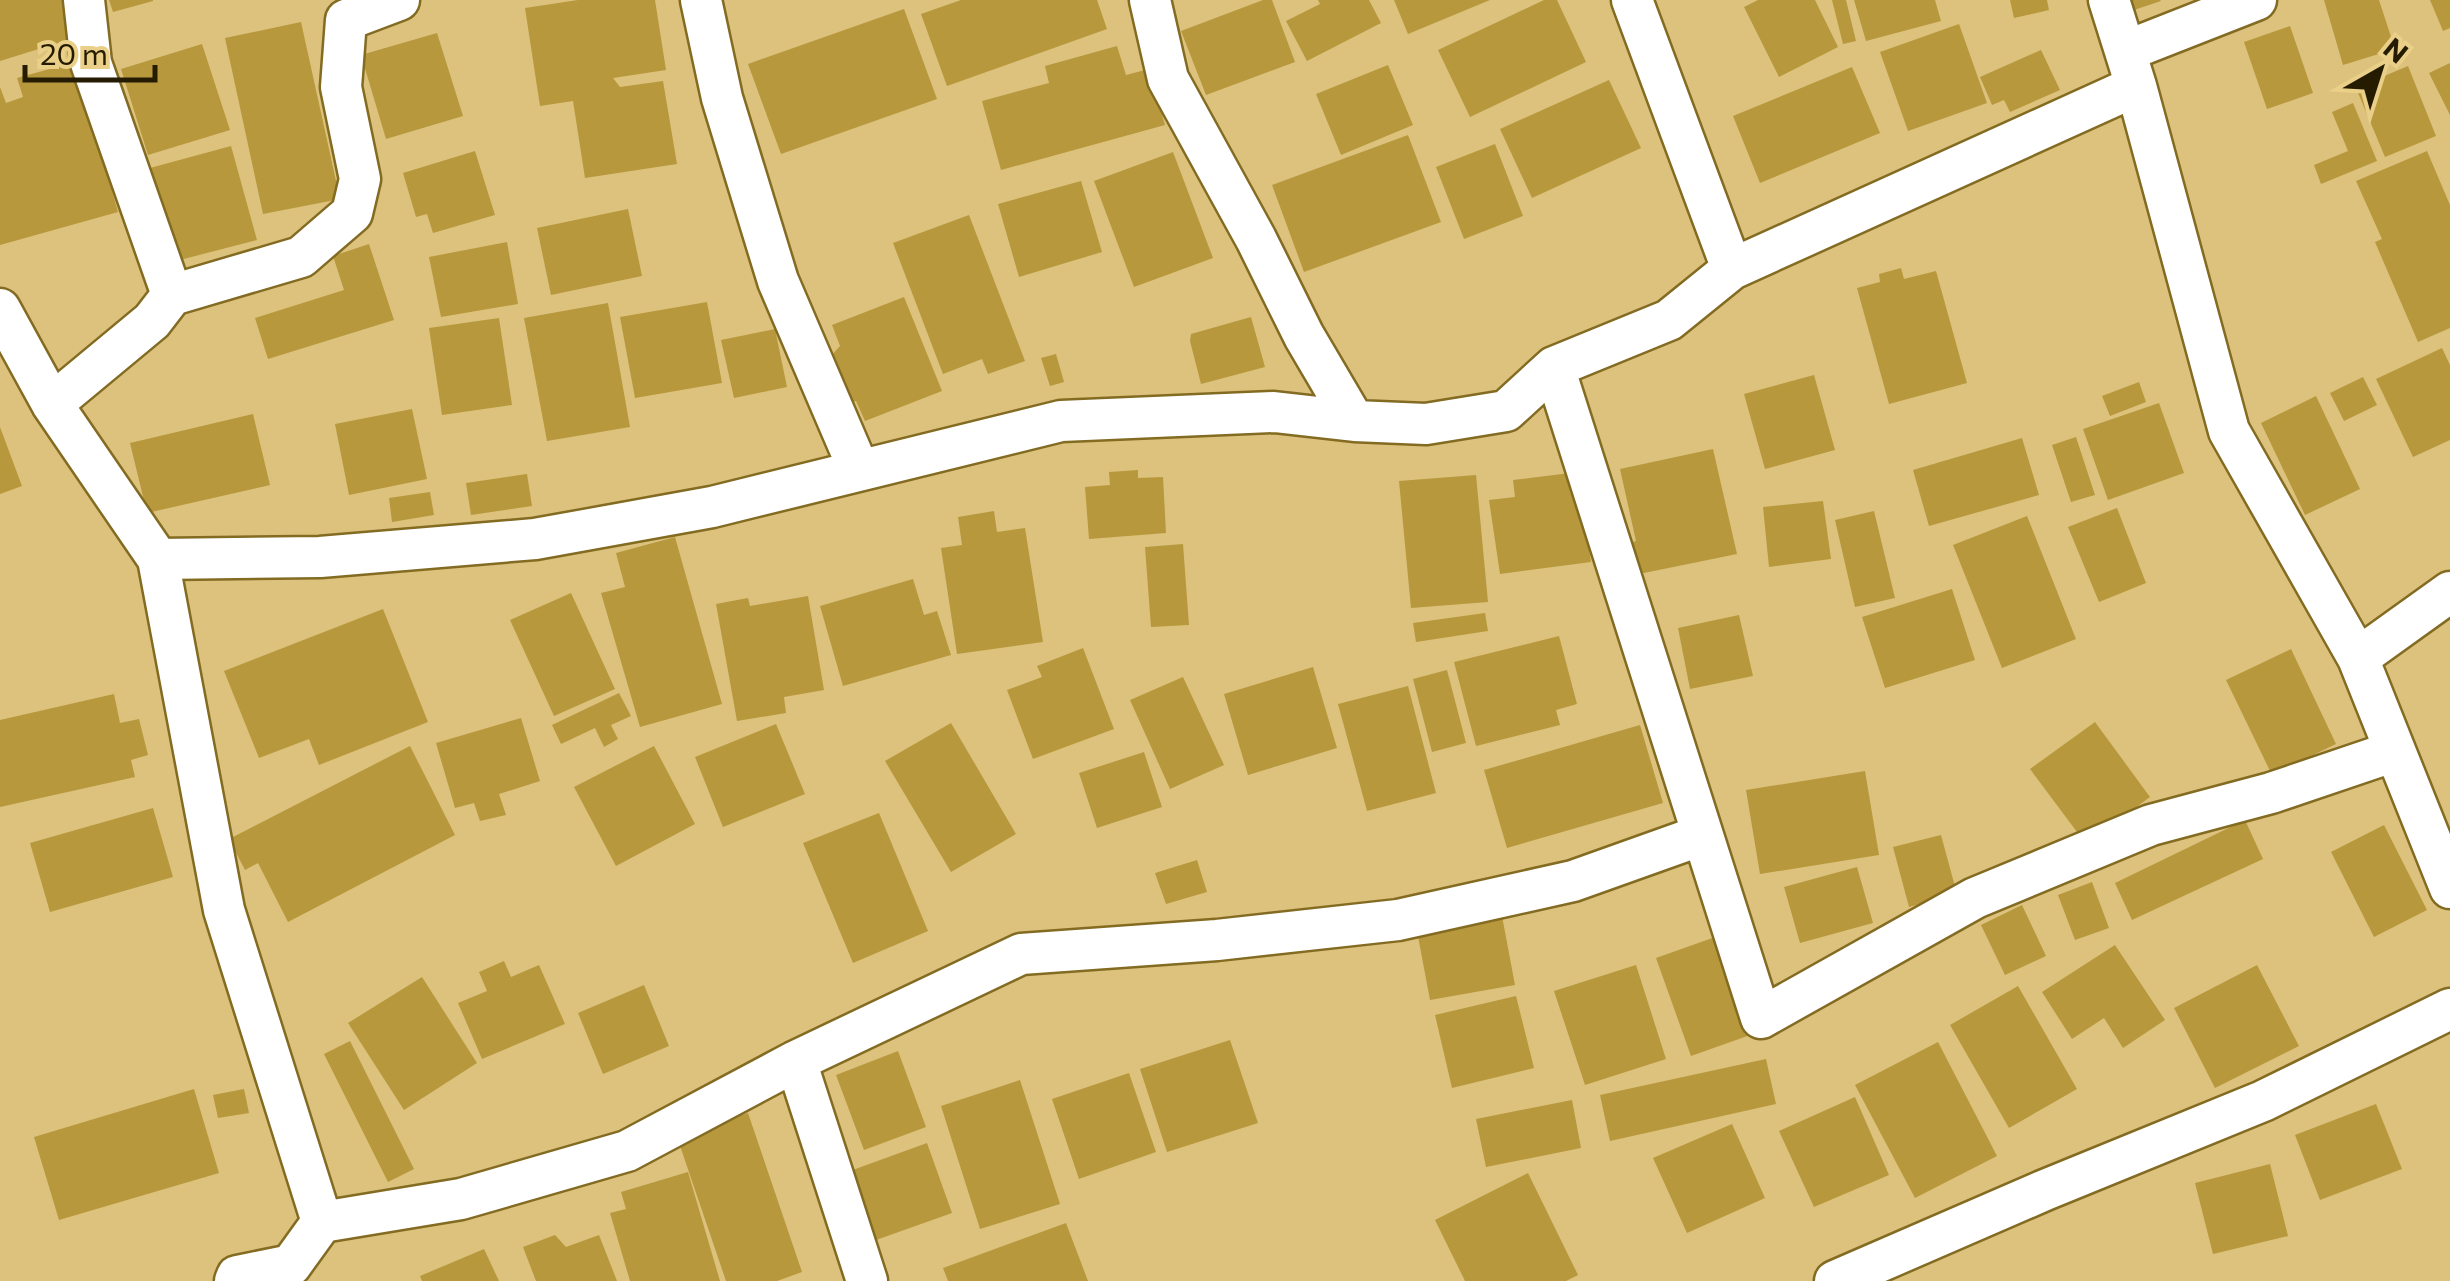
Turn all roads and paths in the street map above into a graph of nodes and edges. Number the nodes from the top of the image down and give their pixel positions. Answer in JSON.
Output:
{"nodes":[{"id":1,"x":84,"y":0,"type":"edge"},
{"id":2,"x":399,"y":0,"type":"edge"},
{"id":3,"x":701,"y":0,"type":"edge"},
{"id":4,"x":1150,"y":0,"type":"edge"},
{"id":5,"x":1632,"y":0,"type":"edge"},
{"id":6,"x":2108,"y":0,"type":"edge"},
{"id":7,"x":2256,"y":0,"type":"edge"},
{"id":8,"x":2131,"y":68,"type":"junction"},
{"id":9,"x":1732,"y":269,"type":"junction"},
{"id":10,"x":172,"y":295,"type":"junction"},
{"id":11,"x":0,"y":310,"type":"edge"},
{"id":12,"x":1554,"y":367,"type":"junction"},
{"id":13,"x":52,"y":404,"type":"junction"},
{"id":14,"x":1354,"y":421,"type":"junction"},
{"id":15,"x":859,"y":470,"type":"junction"},
{"id":16,"x":158,"y":559,"type":"junction"},
{"id":17,"x":2450,"y":592,"type":"edge"},
{"id":18,"x":2358,"y":658,"type":"junction"},
{"id":19,"x":2395,"y":752,"type":"junction"},
{"id":20,"x":1702,"y":835,"type":"junction"},
{"id":21,"x":2450,"y":888,"type":"edge"},
{"id":22,"x":2450,"y":1009,"type":"edge"},
{"id":23,"x":796,"y":1060,"type":"junction"},
{"id":24,"x":322,"y":1222,"type":"junction"},
{"id":25,"x":234,"y":1281,"type":"edge"},
{"id":26,"x":867,"y":1281,"type":"edge"},
{"id":27,"x":1835,"y":1281,"type":"edge"}],
"edges":[{"from":1,"to":10,"type":"street"},
{"from":2,"to":10,"type":"street"},
{"from":3,"to":15,"type":"street"},
{"from":4,"to":14,"type":"street"},
{"from":5,"to":9,"type":"street"},
{"from":6,"to":8,"type":"street"},
{"from":7,"to":8,"type":"street"},
{"from":8,"to":9,"type":"street"},
{"from":8,"to":18,"type":"street"},
{"from":9,"to":12,"type":"street"},
{"from":10,"to":13,"type":"street"},
{"from":11,"to":13,"type":"street"},
{"from":12,"to":14,"type":"street"},
{"from":12,"to":20,"type":"street"},
{"from":13,"to":16,"type":"street"},
{"from":14,"to":15,"type":"street"},
{"from":15,"to":16,"type":"street"},
{"from":16,"to":24,"type":"street"},
{"from":17,"to":18,"type":"street"},
{"from":18,"to":19,"type":"street"},
{"from":19,"to":20,"type":"street"},
{"from":19,"to":21,"type":"street"},
{"from":20,"to":23,"type":"street"},
{"from":22,"to":27,"type":"street"},
{"from":23,"to":24,"type":"street"},
{"from":23,"to":26,"type":"street"},
{"from":24,"to":25,"type":"street"}]}
